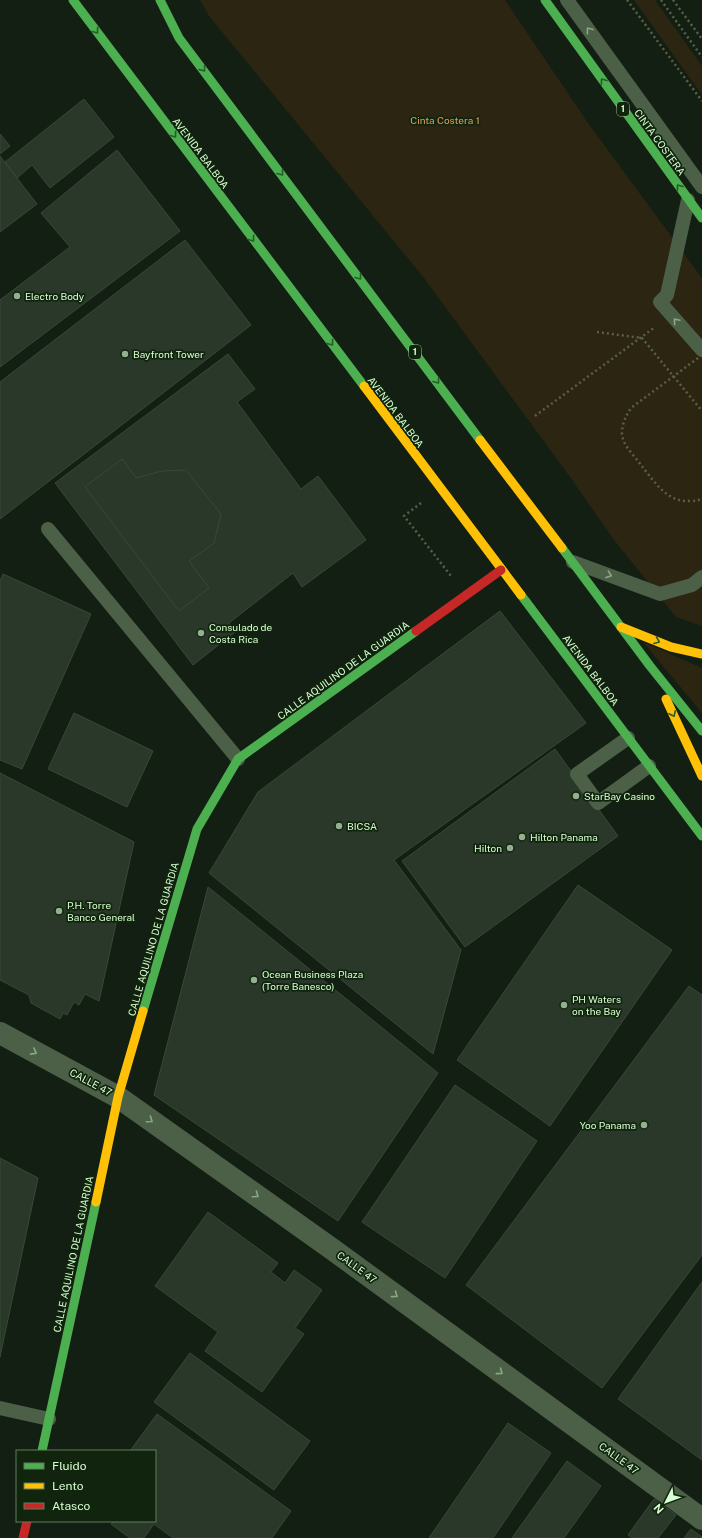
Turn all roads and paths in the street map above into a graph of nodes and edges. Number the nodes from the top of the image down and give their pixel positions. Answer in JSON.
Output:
{"nodes":[{"id":1,"x":73,"y":0,"type":"edge"},
{"id":2,"x":150,"y":0,"type":"edge"},
{"id":3,"x":160,"y":0,"type":"edge"},
{"id":4,"x":545,"y":0,"type":"edge"},
{"id":5,"x":567,"y":0,"type":"edge"},
{"id":6,"x":627,"y":0,"type":"edge"},
{"id":7,"x":661,"y":0,"type":"edge"},
{"id":8,"x":673,"y":0,"type":"edge"},
{"id":9,"x":179,"y":38,"type":"junction"},
{"id":10,"x":702,"y":39,"type":"edge"},
{"id":11,"x":702,"y":57,"type":"edge"},
{"id":12,"x":702,"y":101,"type":"edge"},
{"id":13,"x":702,"y":187,"type":"edge"},
{"id":14,"x":688,"y":200,"type":"junction"},
{"id":15,"x":702,"y":218,"type":"edge"},
{"id":16,"x":671,"y":315,"type":"junction"},
{"id":17,"x":597,"y":332,"type":"dead end"},
{"id":18,"x":642,"y":338,"type":"junction"},
{"id":19,"x":702,"y":350,"type":"edge"},
{"id":20,"x":702,"y":355,"type":"edge"},
{"id":21,"x":702,"y":411,"type":"edge"},
{"id":22,"x":535,"y":416,"type":"dead end"},
{"id":23,"x":440,"y":489,"type":"junction"},
{"id":24,"x":702,"y":498,"type":"edge"},
{"id":25,"x":48,"y":529,"type":"dead end"},
{"id":26,"x":573,"y":562,"type":"junction"},
{"id":27,"x":501,"y":570,"type":"junction"},
{"id":28,"x":702,"y":577,"type":"edge"},
{"id":29,"x":466,"y":595,"type":"junction"},
{"id":30,"x":621,"y":627,"type":"junction"},
{"id":31,"x":702,"y":654,"type":"edge"},
{"id":32,"x":650,"y":666,"type":"junction"},
{"id":33,"x":702,"y":731,"type":"edge"},
{"id":34,"x":628,"y":738,"type":"junction"},
{"id":35,"x":238,"y":759,"type":"junction"},
{"id":36,"x":649,"y":766,"type":"junction"},
{"id":37,"x":702,"y":776,"type":"edge"},
{"id":38,"x":702,"y":836,"type":"edge"},
{"id":39,"x":0,"y":1033,"type":"edge"},
{"id":40,"x":118,"y":1097,"type":"junction"},
{"id":41,"x":0,"y":1408,"type":"edge"},
{"id":42,"x":49,"y":1419,"type":"junction"},
{"id":43,"x":42,"y":1450,"type":"edge"},
{"id":44,"x":702,"y":1519,"type":"edge"},
{"id":45,"x":27,"y":1522,"type":"edge"},
{"id":46,"x":23,"y":1538,"type":"edge"}],
"edges":[{"from":1,"to":23,"type":"main road","name":"AVENIDA BALBOA","one_way":true},
{"from":2,"to":9,"type":"main road","number":"1"},
{"from":3,"to":9,"type":"main road"},
{"from":14,"to":4,"type":"main road","name":"CINTA COSTERA","number":"1","one_way":true},
{"from":13,"to":5,"type":"lane","one_way":true},
{"from":6,"to":12,"type":"path"},
{"from":7,"to":11,"type":"path"},
{"from":8,"to":10,"type":"path"},
{"from":9,"to":26,"type":"main road","number":"1","one_way":true},
{"from":14,"to":15,"type":"main road","name":"CINTA COSTERA","number":"1"},
{"from":14,"to":16,"type":"lane"},
{"from":16,"to":18,"type":"path"},
{"from":19,"to":16,"type":"lane","one_way":true},
{"from":17,"to":18,"type":"path"},
{"from":18,"to":21,"type":"path"},
{"from":18,"to":22,"type":"path"},
{"from":20,"to":24,"type":"path","bridge":true},
{"from":23,"to":27,"type":"main road","name":"AVENIDA BALBOA"},
{"from":23,"to":29,"type":"path"},
{"from":25,"to":35,"type":"lane"},
{"from":26,"to":28,"type":"lane","one_way":true},
{"from":26,"to":30,"type":"main road","number":"1"},
{"from":27,"to":29,"type":"main road","name":"CALLE AQUILINO DE LA GUARDIA"},
{"from":27,"to":34,"type":"main road","name":"AVENIDA BALBOA"},
{"from":29,"to":35,"type":"main road","name":"CALLE AQUILINO DE LA GUARDIA"},
{"from":30,"to":31,"type":"main road","one_way":true},
{"from":30,"to":32,"type":"main road","number":"1"},
{"from":32,"to":33,"type":"main road"},
{"from":32,"to":37,"type":"main road","one_way":true},
{"from":34,"to":36,"type":"main road","name":"AVENIDA BALBOA"},
{"from":34,"to":36,"type":"lane"},
{"from":35,"to":40,"type":"main road","name":"CALLE AQUILINO DE LA GUARDIA"},
{"from":36,"to":38,"type":"main road","name":"AVENIDA BALBOA"},
{"from":39,"to":40,"type":"street","name":"CALLE 47","one_way":true},
{"from":40,"to":42,"type":"main road","name":"CALLE AQUILINO DE LA GUARDIA"},
{"from":40,"to":44,"type":"street","name":"CALLE 47","one_way":true},
{"from":41,"to":42,"type":"lane"},
{"from":42,"to":43,"type":"main road","name":"CALLE AQUILINO DE LA GUARDIA"},
{"from":45,"to":46,"type":"main road"}]}
